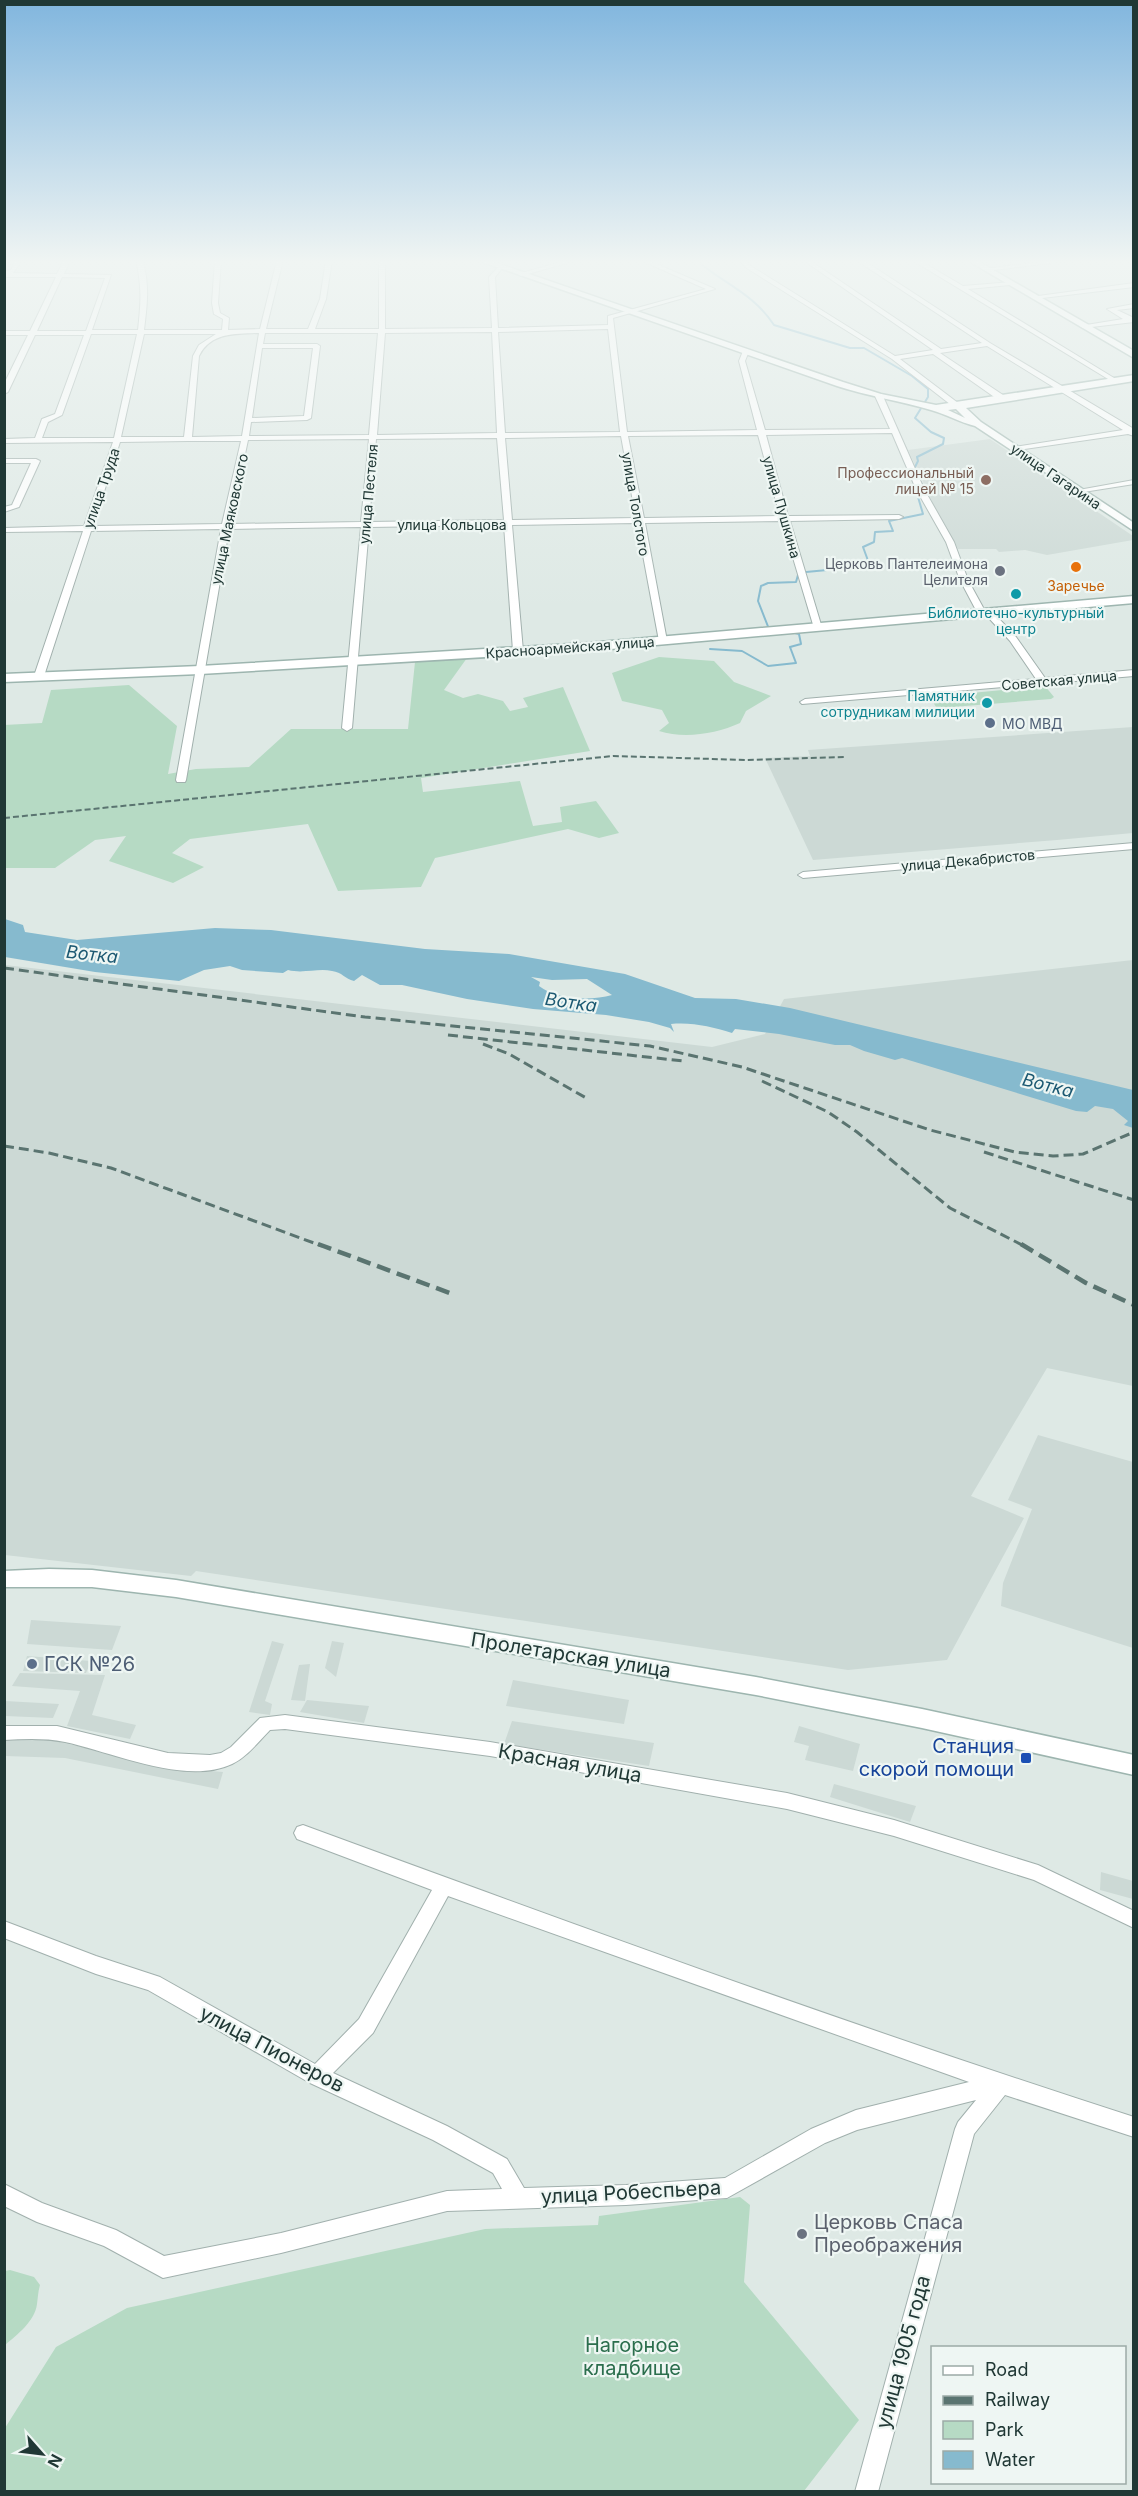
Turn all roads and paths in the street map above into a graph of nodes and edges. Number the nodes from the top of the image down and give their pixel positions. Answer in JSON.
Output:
{"nodes":[{"id":1,"x":12,"y":376,"type":"edge"},
{"id":2,"x":72,"y":376,"type":"edge"},
{"id":3,"x":131,"y":376,"type":"edge"},
{"id":4,"x":194,"y":376,"type":"edge"},
{"id":5,"x":254,"y":376,"type":"edge"},
{"id":6,"x":313,"y":376,"type":"edge"},
{"id":7,"x":378,"y":376,"type":"edge"},
{"id":8,"x":498,"y":376,"type":"edge"},
{"id":9,"x":616,"y":376,"type":"edge"},
{"id":10,"x":746,"y":376,"type":"edge"},
{"id":11,"x":821,"y":376,"type":"edge"},
{"id":12,"x":919,"y":376,"type":"edge"},
{"id":13,"x":971,"y":376,"type":"edge"},
{"id":14,"x":1040,"y":376,"type":"edge"},
{"id":15,"x":1108,"y":376,"type":"edge"},
{"id":16,"x":1134,"y":378,"type":"edge"},
{"id":17,"x":1115,"y":381,"type":"junction"},
{"id":18,"x":1061,"y":390,"type":"junction"},
{"id":19,"x":4,"y":392,"type":"edge"},
{"id":20,"x":879,"y":396,"type":"junction"},
{"id":21,"x":1003,"y":399,"type":"junction"},
{"id":22,"x":958,"y":406,"type":"junction"},
{"id":23,"x":936,"y":408,"type":"junction"},
{"id":24,"x":248,"y":420,"type":"junction"},
{"id":25,"x":978,"y":424,"type":"junction"},
{"id":26,"x":893,"y":431,"type":"junction"},
{"id":27,"x":762,"y":432,"type":"junction"},
{"id":28,"x":1132,"y":432,"type":"edge"},
{"id":29,"x":624,"y":434,"type":"junction"},
{"id":30,"x":501,"y":435,"type":"junction"},
{"id":31,"x":373,"y":438,"type":"junction"},
{"id":32,"x":188,"y":439,"type":"junction"},
{"id":33,"x":245,"y":439,"type":"junction"},
{"id":34,"x":38,"y":440,"type":"junction"},
{"id":35,"x":117,"y":440,"type":"junction"},
{"id":36,"x":4,"y":441,"type":"edge"},
{"id":37,"x":1014,"y":448,"type":"junction"},
{"id":38,"x":4,"y":461,"type":"edge"},
{"id":39,"x":1134,"y":482,"type":"edge"},
{"id":40,"x":1077,"y":490,"type":"junction"},
{"id":41,"x":4,"y":510,"type":"edge"},
{"id":42,"x":899,"y":517,"type":"dead end"},
{"id":43,"x":784,"y":519,"type":"junction"},
{"id":44,"x":639,"y":521,"type":"junction"},
{"id":45,"x":509,"y":523,"type":"junction"},
{"id":46,"x":366,"y":524,"type":"junction"},
{"id":47,"x":225,"y":528,"type":"junction"},
{"id":48,"x":1134,"y":528,"type":"edge"},
{"id":49,"x":4,"y":530,"type":"edge"},
{"id":50,"x":86,"y":530,"type":"junction"},
{"id":51,"x":1134,"y":599,"type":"edge"},
{"id":52,"x":985,"y":613,"type":"junction"},
{"id":53,"x":818,"y":628,"type":"junction"},
{"id":54,"x":663,"y":641,"type":"junction"},
{"id":55,"x":518,"y":651,"type":"junction"},
{"id":56,"x":354,"y":660,"type":"junction"},
{"id":57,"x":200,"y":670,"type":"junction"},
{"id":58,"x":1134,"y":674,"type":"edge"},
{"id":59,"x":39,"y":676,"type":"junction"},
{"id":60,"x":4,"y":678,"type":"edge"},
{"id":61,"x":1043,"y":681,"type":"junction"},
{"id":62,"x":805,"y":702,"type":"dead end"},
{"id":63,"x":347,"y":728,"type":"dead end"},
{"id":64,"x":181,"y":780,"type":"dead end"},
{"id":65,"x":1134,"y":846,"type":"edge"},
{"id":66,"x":803,"y":875,"type":"dead end"},
{"id":67,"x":4,"y":1579,"type":"edge"},
{"id":68,"x":4,"y":1733,"type":"edge"},
{"id":69,"x":1134,"y":1764,"type":"edge"},
{"id":70,"x":303,"y":1833,"type":"dead end"},
{"id":71,"x":444,"y":1886,"type":"junction"},
{"id":72,"x":1134,"y":1920,"type":"edge"},
{"id":73,"x":4,"y":1929,"type":"edge"},
{"id":74,"x":316,"y":2076,"type":"junction"},
{"id":75,"x":1001,"y":2084,"type":"junction"},
{"id":76,"x":1134,"y":2127,"type":"edge"},
{"id":77,"x":4,"y":2194,"type":"edge"},
{"id":78,"x":518,"y":2198,"type":"junction"},
{"id":79,"x":866,"y":2492,"type":"edge"}],
"edges":[{"from":1,"to":19,"type":"street"},
{"from":2,"to":34,"type":"street"},
{"from":3,"to":35,"type":"street","name":"улица Труда"},
{"from":4,"to":32,"type":"street"},
{"from":5,"to":24,"type":"street","name":"улица Маяковского"},
{"from":6,"to":24,"type":"street"},
{"from":7,"to":31,"type":"street","name":"улица Пестеля"},
{"from":8,"to":30,"type":"street"},
{"from":9,"to":29,"type":"street","name":"улица Толстого"},
{"from":10,"to":27,"type":"street","name":"улица Пушкина"},
{"from":11,"to":20,"type":"main road"},
{"from":12,"to":22,"type":"street"},
{"from":13,"to":21,"type":"street"},
{"from":14,"to":18,"type":"street"},
{"from":15,"to":17,"type":"street"},
{"from":16,"to":17,"type":"main road"},
{"from":17,"to":18,"type":"main road"},
{"from":18,"to":21,"type":"main road"},
{"from":18,"to":28,"type":"street"},
{"from":20,"to":23,"type":"main road"},
{"from":20,"to":26,"type":"street"},
{"from":21,"to":22,"type":"main road"},
{"from":22,"to":23,"type":"main road"},
{"from":22,"to":25,"type":"main road"},
{"from":23,"to":25,"type":"main road"},
{"from":24,"to":33,"type":"street","name":"улица Маяковского"},
{"from":25,"to":37,"type":"main road","name":"улица Гагарина"},
{"from":26,"to":27,"type":"street"},
{"from":26,"to":52,"type":"street"},
{"from":27,"to":29,"type":"street"},
{"from":27,"to":43,"type":"street","name":"улица Пушкина"},
{"from":28,"to":37,"type":"street"},
{"from":29,"to":30,"type":"street"},
{"from":29,"to":44,"type":"street","name":"улица Толстого"},
{"from":30,"to":31,"type":"street"},
{"from":30,"to":45,"type":"street"},
{"from":31,"to":33,"type":"street"},
{"from":31,"to":46,"type":"street","name":"улица Пестеля"},
{"from":32,"to":33,"type":"street"},
{"from":32,"to":35,"type":"street"},
{"from":33,"to":47,"type":"street","name":"улица Маяковского"},
{"from":34,"to":35,"type":"street"},
{"from":34,"to":36,"type":"street"},
{"from":35,"to":50,"type":"street","name":"улица Труда"},
{"from":37,"to":40,"type":"main road","name":"улица Гагарина"},
{"from":38,"to":41,"type":"street"},
{"from":39,"to":40,"type":"street"},
{"from":40,"to":48,"type":"main road","name":"улица Гагарина"},
{"from":42,"to":43,"type":"street","name":"улица Кольцова"},
{"from":43,"to":44,"type":"street","name":"улица Кольцова"},
{"from":43,"to":53,"type":"street","name":"улица Пушкина"},
{"from":44,"to":45,"type":"street","name":"улица Кольцова"},
{"from":44,"to":54,"type":"street","name":"улица Толстого"},
{"from":45,"to":46,"type":"street","name":"улица Кольцова"},
{"from":45,"to":55,"type":"street"},
{"from":46,"to":47,"type":"street","name":"улица Кольцова"},
{"from":46,"to":56,"type":"street","name":"улица Пестеля"},
{"from":47,"to":50,"type":"street","name":"улица Кольцова"},
{"from":47,"to":57,"type":"street","name":"улица Маяковского"},
{"from":49,"to":50,"type":"street","name":"улица Кольцова"},
{"from":50,"to":59,"type":"street","name":"улица Труда"},
{"from":51,"to":52,"type":"main road","name":"Красноармейская улица"},
{"from":52,"to":53,"type":"main road","name":"Красноармейская улица"},
{"from":52,"to":61,"type":"street"},
{"from":53,"to":54,"type":"main road","name":"Красноармейская улица"},
{"from":54,"to":55,"type":"main road","name":"Красноармейская улица"},
{"from":55,"to":56,"type":"main road","name":"Красноармейская улица"},
{"from":56,"to":57,"type":"main road","name":"Красноармейская улица"},
{"from":56,"to":63,"type":"street","name":"улица Пестеля"},
{"from":57,"to":59,"type":"main road","name":"Красноармейская улица"},
{"from":57,"to":64,"type":"street","name":"улица Маяковского"},
{"from":58,"to":61,"type":"street","name":"Советская улица"},
{"from":59,"to":60,"type":"main road","name":"Красноармейская улица"},
{"from":61,"to":62,"type":"street","name":"Советская улица"},
{"from":65,"to":66,"type":"street","name":"улица Декабристов"},
{"from":67,"to":69,"type":"main road","name":"Пролетарская улица"},
{"from":68,"to":72,"type":"street","name":"Красная улица"},
{"from":70,"to":71,"type":"street"},
{"from":71,"to":74,"type":"street"},
{"from":71,"to":75,"type":"street"},
{"from":73,"to":74,"type":"street","name":"улица Пионеров"},
{"from":74,"to":78,"type":"street","name":"улица Пионеров"},
{"from":75,"to":76,"type":"street"},
{"from":75,"to":78,"type":"street","name":"улица Робеспьера"},
{"from":75,"to":79,"type":"street","name":"улица 1905 года"},
{"from":77,"to":78,"type":"street","name":"улица Робеспьера"}]}
